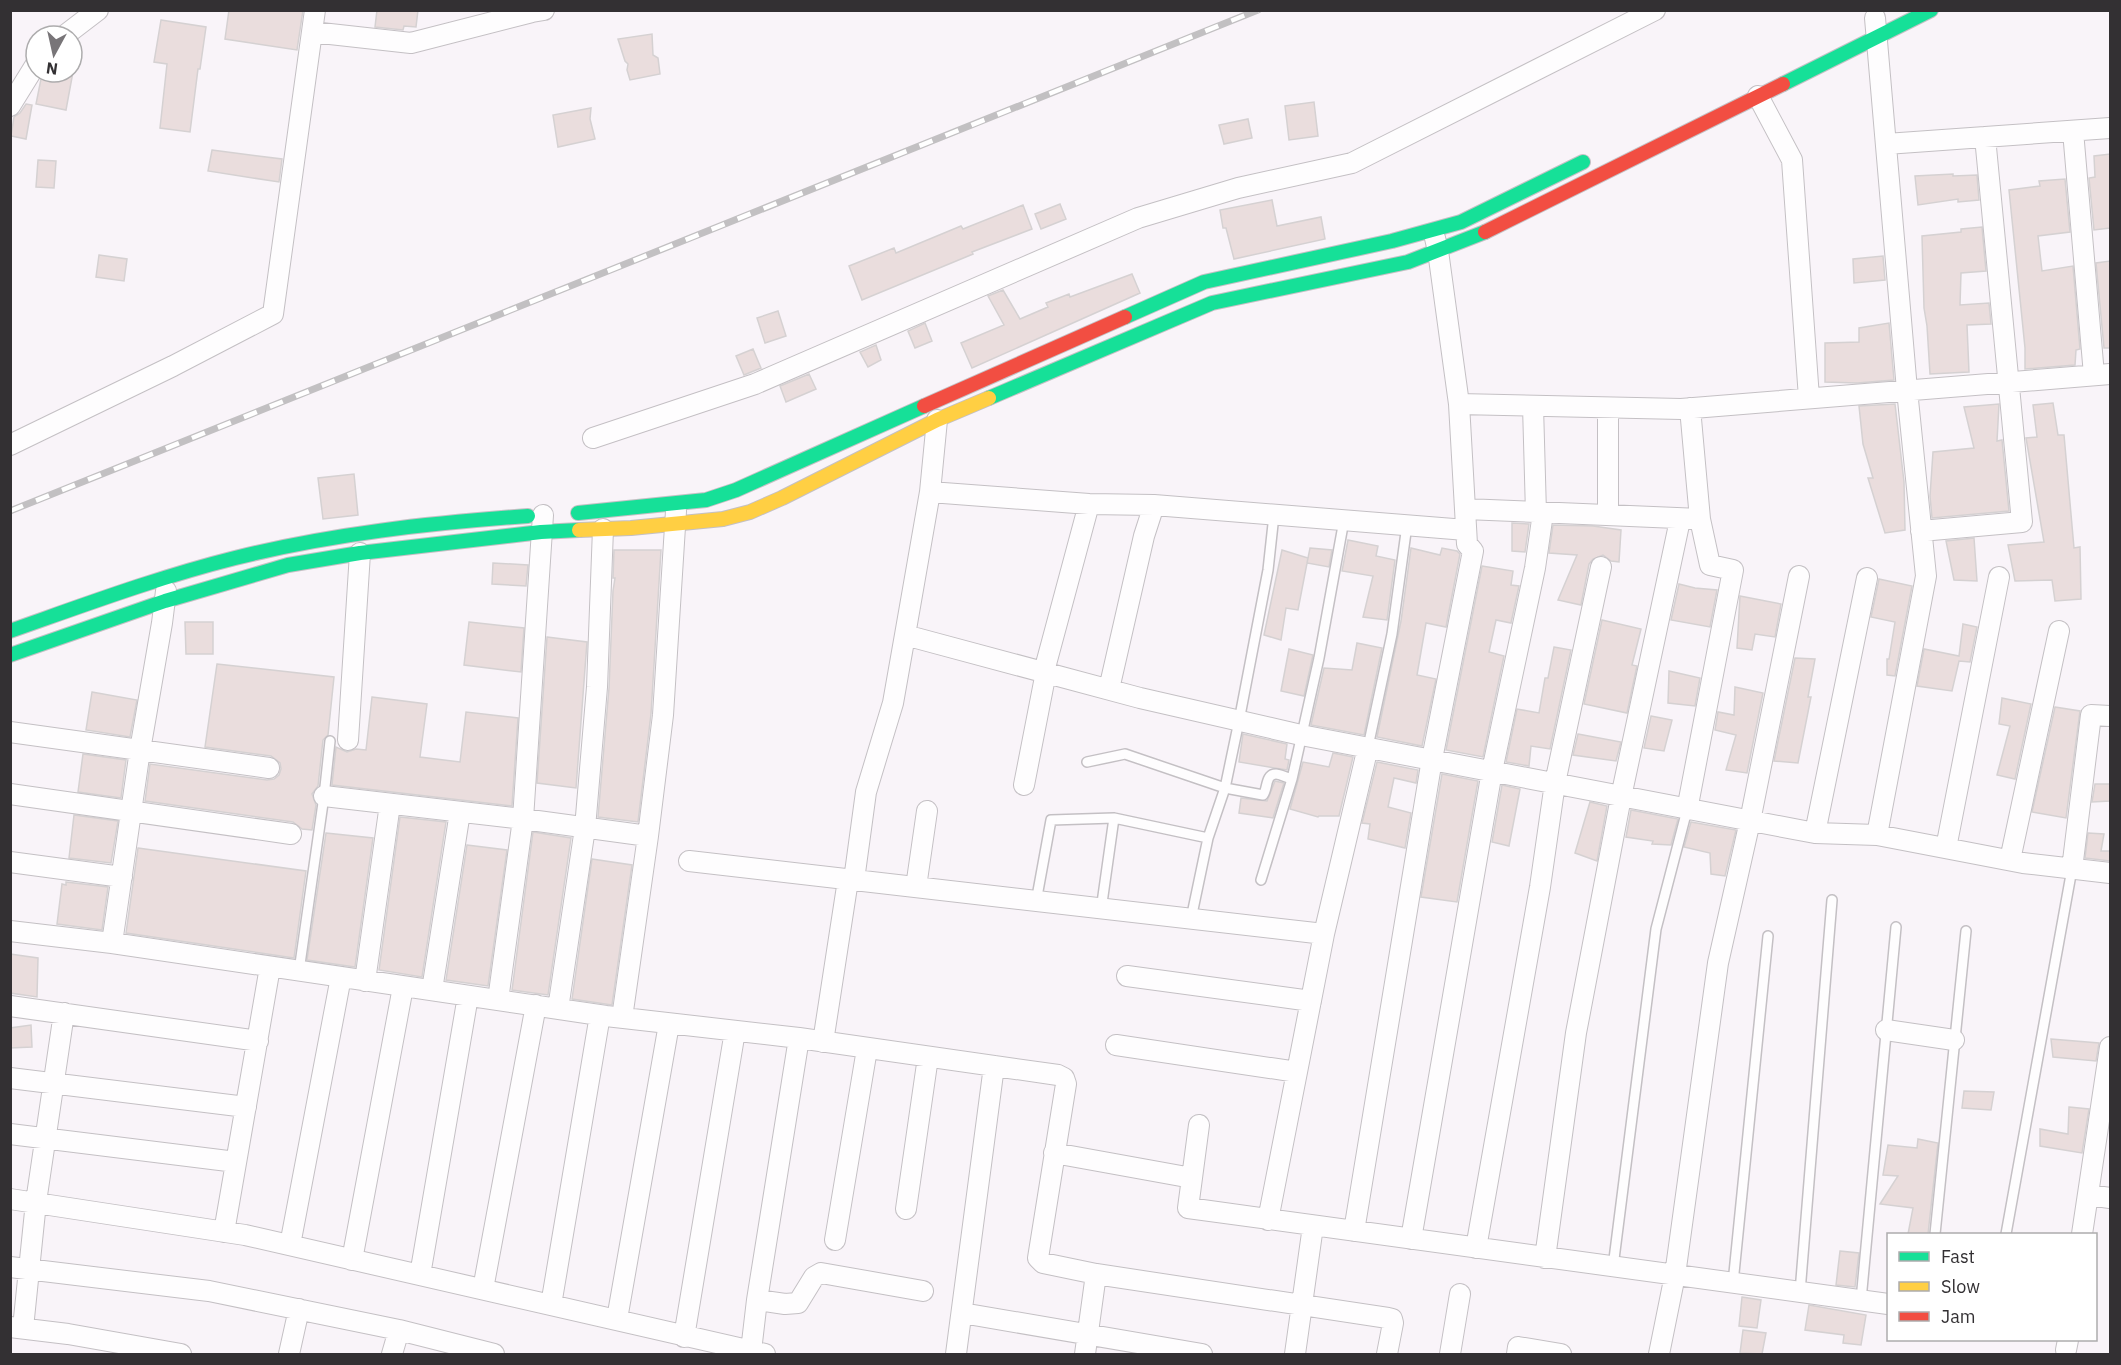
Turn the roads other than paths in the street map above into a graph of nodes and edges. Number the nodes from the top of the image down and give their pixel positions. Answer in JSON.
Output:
{"nodes":[{"id":1,"x":98,"y":10,"type":"edge"},
{"id":2,"x":315,"y":10,"type":"edge"},
{"id":3,"x":544,"y":10,"type":"edge"},
{"id":4,"x":1655,"y":10,"type":"edge"},
{"id":5,"x":1931,"y":10,"type":"edge"},
{"id":6,"x":1877,"y":22,"type":"edge"},
{"id":7,"x":80,"y":24,"type":"edge"},
{"id":8,"x":312,"y":32,"type":"junction"},
{"id":9,"x":24,"y":83,"type":"edge"},
{"id":10,"x":1758,"y":96,"type":"junction"},
{"id":11,"x":10,"y":106,"type":"edge"},
{"id":12,"x":2110,"y":128,"type":"edge"},
{"id":13,"x":2073,"y":131,"type":"junction"},
{"id":14,"x":1985,"y":137,"type":"junction"},
{"id":15,"x":1886,"y":144,"type":"junction"},
{"id":16,"x":1597,"y":155,"type":"dead end"},
{"id":17,"x":1432,"y":230,"type":"junction"},
{"id":18,"x":1438,"y":251,"type":"junction"},
{"id":19,"x":2102,"y":374,"type":"edge"},
{"id":20,"x":2009,"y":382,"type":"junction"},
{"id":21,"x":1907,"y":390,"type":"junction"},
{"id":22,"x":1809,"y":398,"type":"junction"},
{"id":23,"x":1459,"y":405,"type":"junction"},
{"id":24,"x":1533,"y":406,"type":"junction"},
{"id":25,"x":1608,"y":408,"type":"junction"},
{"id":26,"x":1690,"y":408,"type":"junction"},
{"id":27,"x":937,"y":420,"type":"junction"},
{"id":28,"x":593,"y":438,"type":"dead end"},
{"id":29,"x":10,"y":445,"type":"edge"},
{"id":30,"x":930,"y":492,"type":"junction"},
{"id":31,"x":1089,"y":504,"type":"junction"},
{"id":32,"x":1154,"y":505,"type":"junction"},
{"id":33,"x":1465,"y":510,"type":"junction"},
{"id":34,"x":1539,"y":513,"type":"junction"},
{"id":35,"x":676,"y":514,"type":"junction"},
{"id":36,"x":1274,"y":515,"type":"junction"},
{"id":37,"x":1608,"y":515,"type":"junction"},
{"id":38,"x":550,"y":519,"type":"junction"},
{"id":39,"x":1700,"y":519,"type":"junction"},
{"id":40,"x":1344,"y":520,"type":"junction"},
{"id":41,"x":1680,"y":520,"type":"junction"},
{"id":42,"x":1407,"y":525,"type":"junction"},
{"id":43,"x":603,"y":529,"type":"junction"},
{"id":44,"x":1466,"y":530,"type":"junction"},
{"id":45,"x":1921,"y":531,"type":"junction"},
{"id":46,"x":360,"y":553,"type":"junction"},
{"id":47,"x":1601,"y":567,"type":"dead end"},
{"id":48,"x":167,"y":576,"type":"junction"},
{"id":49,"x":1798,"y":576,"type":"dead end"},
{"id":50,"x":1999,"y":577,"type":"dead end"},
{"id":51,"x":1867,"y":578,"type":"dead end"},
{"id":52,"x":165,"y":601,"type":"junction"},
{"id":53,"x":10,"y":631,"type":"edge"},
{"id":54,"x":2059,"y":631,"type":"dead end"},
{"id":55,"x":905,"y":635,"type":"junction"},
{"id":56,"x":10,"y":655,"type":"edge"},
{"id":57,"x":1046,"y":672,"type":"junction"},
{"id":58,"x":1109,"y":689,"type":"junction"},
{"id":59,"x":2110,"y":716,"type":"edge"},
{"id":60,"x":1239,"y":721,"type":"junction"},
{"id":61,"x":10,"y":732,"type":"edge"},
{"id":62,"x":1300,"y":735,"type":"junction"},
{"id":63,"x":339,"y":741,"type":"joint"},
{"id":64,"x":1368,"y":747,"type":"junction"},
{"id":65,"x":140,"y":750,"type":"junction"},
{"id":66,"x":1432,"y":759,"type":"junction"},
{"id":67,"x":1087,"y":762,"type":"dead end"},
{"id":68,"x":269,"y":768,"type":"dead end"},
{"id":69,"x":1492,"y":771,"type":"junction"},
{"id":70,"x":1292,"y":779,"type":"junction"},
{"id":71,"x":1555,"y":783,"type":"junction"},
{"id":72,"x":1024,"y":785,"type":"dead end"},
{"id":73,"x":1225,"y":788,"type":"junction"},
{"id":74,"x":10,"y":794,"type":"edge"},
{"id":75,"x":324,"y":796,"type":"junction"},
{"id":76,"x":1620,"y":796,"type":"junction"},
{"id":77,"x":390,"y":804,"type":"junction"},
{"id":78,"x":1687,"y":810,"type":"junction"},
{"id":79,"x":131,"y":811,"type":"junction"},
{"id":80,"x":460,"y":812,"type":"junction"},
{"id":81,"x":927,"y":812,"type":"dead end"},
{"id":82,"x":1114,"y":818,"type":"junction"},
{"id":83,"x":523,"y":819,"type":"junction"},
{"id":84,"x":1750,"y":821,"type":"junction"},
{"id":85,"x":585,"y":828,"type":"junction"},
{"id":86,"x":1815,"y":833,"type":"junction"},
{"id":87,"x":291,"y":834,"type":"dead end"},
{"id":88,"x":1877,"y":835,"type":"junction"},
{"id":89,"x":648,"y":836,"type":"junction"},
{"id":90,"x":1208,"y":838,"type":"junction"},
{"id":91,"x":1946,"y":848,"type":"junction"},
{"id":92,"x":2010,"y":860,"type":"junction"},
{"id":93,"x":10,"y":861,"type":"edge"},
{"id":94,"x":689,"y":861,"type":"dead end"},
{"id":95,"x":2073,"y":869,"type":"junction"},
{"id":96,"x":2110,"y":873,"type":"edge"},
{"id":97,"x":122,"y":877,"type":"junction"},
{"id":98,"x":851,"y":880,"type":"junction"},
{"id":99,"x":1261,"y":880,"type":"dead end"},
{"id":100,"x":916,"y":887,"type":"junction"},
{"id":101,"x":1832,"y":900,"type":"dead end"},
{"id":102,"x":1036,"y":902,"type":"junction"},
{"id":103,"x":1101,"y":910,"type":"junction"},
{"id":104,"x":1191,"y":919,"type":"junction"},
{"id":105,"x":1896,"y":927,"type":"dead end"},
{"id":106,"x":10,"y":931,"type":"edge"},
{"id":107,"x":1966,"y":931,"type":"dead end"},
{"id":108,"x":1324,"y":934,"type":"junction"},
{"id":109,"x":1768,"y":936,"type":"dead end"},
{"id":110,"x":112,"y":943,"type":"junction"},
{"id":111,"x":270,"y":967,"type":"junction"},
{"id":112,"x":299,"y":971,"type":"junction"},
{"id":113,"x":1127,"y":976,"type":"dead end"},
{"id":114,"x":341,"y":977,"type":"junction"},
{"id":115,"x":365,"y":981,"type":"junction"},
{"id":116,"x":403,"y":987,"type":"junction"},
{"id":117,"x":432,"y":990,"type":"junction"},
{"id":118,"x":468,"y":996,"type":"junction"},
{"id":119,"x":498,"y":999,"type":"junction"},
{"id":120,"x":1311,"y":1001,"type":"junction"},
{"id":121,"x":536,"y":1005,"type":"junction"},
{"id":122,"x":10,"y":1006,"type":"edge"},
{"id":123,"x":558,"y":1009,"type":"junction"},
{"id":124,"x":64,"y":1013,"type":"junction"},
{"id":125,"x":600,"y":1015,"type":"junction"},
{"id":126,"x":622,"y":1018,"type":"junction"},
{"id":127,"x":669,"y":1024,"type":"junction"},
{"id":128,"x":1886,"y":1030,"type":"junction"},
{"id":129,"x":735,"y":1031,"type":"junction"},
{"id":130,"x":799,"y":1038,"type":"junction"},
{"id":131,"x":1954,"y":1040,"type":"junction"},
{"id":132,"x":258,"y":1041,"type":"junction"},
{"id":133,"x":823,"y":1042,"type":"junction"},
{"id":134,"x":1116,"y":1045,"type":"dead end"},
{"id":135,"x":2110,"y":1047,"type":"edge"},
{"id":136,"x":867,"y":1048,"type":"junction"},
{"id":137,"x":928,"y":1057,"type":"junction"},
{"id":138,"x":994,"y":1066,"type":"junction"},
{"id":139,"x":1297,"y":1072,"type":"junction"},
{"id":140,"x":10,"y":1078,"type":"edge"},
{"id":141,"x":52,"y":1083,"type":"junction"},
{"id":142,"x":246,"y":1107,"type":"junction"},
{"id":143,"x":1199,"y":1125,"type":"dead end"},
{"id":144,"x":10,"y":1134,"type":"edge"},
{"id":145,"x":45,"y":1138,"type":"junction"},
{"id":146,"x":1054,"y":1153,"type":"junction"},
{"id":147,"x":236,"y":1162,"type":"junction"},
{"id":148,"x":1192,"y":1178,"type":"junction"},
{"id":149,"x":2089,"y":1195,"type":"junction"},
{"id":150,"x":2110,"y":1198,"type":"edge"},
{"id":151,"x":10,"y":1199,"type":"edge"},
{"id":152,"x":36,"y":1202,"type":"junction"},
{"id":153,"x":906,"y":1209,"type":"dead end"},
{"id":154,"x":1268,"y":1220,"type":"junction"},
{"id":155,"x":1313,"y":1226,"type":"junction"},
{"id":156,"x":1354,"y":1231,"type":"junction"},
{"id":157,"x":224,"y":1232,"type":"junction"},
{"id":158,"x":1935,"y":1233,"type":"edge"},
{"id":159,"x":2006,"y":1233,"type":"edge"},
{"id":160,"x":2082,"y":1233,"type":"edge"},
{"id":161,"x":1411,"y":1239,"type":"junction"},
{"id":162,"x":835,"y":1240,"type":"dead end"},
{"id":163,"x":290,"y":1245,"type":"junction"},
{"id":164,"x":1476,"y":1248,"type":"junction"},
{"id":165,"x":1545,"y":1258,"type":"junction"},
{"id":166,"x":352,"y":1260,"type":"junction"},
{"id":167,"x":1613,"y":1267,"type":"junction"},
{"id":168,"x":20,"y":1268,"type":"edge"},
{"id":169,"x":1096,"y":1274,"type":"junction"},
{"id":170,"x":420,"y":1275,"type":"junction"},
{"id":171,"x":1675,"y":1275,"type":"junction"},
{"id":172,"x":1733,"y":1283,"type":"junction"},
{"id":173,"x":483,"y":1289,"type":"junction"},
{"id":174,"x":923,"y":1291,"type":"dead end"},
{"id":175,"x":1800,"y":1292,"type":"junction"},
{"id":176,"x":1460,"y":1294,"type":"dead end"},
{"id":177,"x":757,"y":1300,"type":"junction"},
{"id":178,"x":1861,"y":1300,"type":"junction"},
{"id":179,"x":1887,"y":1304,"type":"edge"},
{"id":180,"x":551,"y":1305,"type":"junction"},
{"id":181,"x":1302,"y":1305,"type":"junction"},
{"id":182,"x":299,"y":1310,"type":"junction"},
{"id":183,"x":962,"y":1313,"type":"junction"},
{"id":184,"x":617,"y":1319,"type":"junction"},
{"id":185,"x":16,"y":1328,"type":"edge"},
{"id":186,"x":399,"y":1330,"type":"junction"},
{"id":187,"x":684,"y":1337,"type":"junction"},
{"id":188,"x":1086,"y":1345,"type":"edge"},
{"id":189,"x":758,"y":1353,"type":"edge"},
{"id":190,"x":182,"y":1354,"type":"edge"},
{"id":191,"x":289,"y":1354,"type":"edge"},
{"id":192,"x":392,"y":1354,"type":"edge"},
{"id":193,"x":494,"y":1354,"type":"edge"},
{"id":194,"x":956,"y":1354,"type":"edge"},
{"id":195,"x":1202,"y":1354,"type":"edge"},
{"id":196,"x":1294,"y":1354,"type":"edge"},
{"id":197,"x":1387,"y":1354,"type":"edge"},
{"id":198,"x":1450,"y":1354,"type":"edge"},
{"id":199,"x":1517,"y":1354,"type":"edge"},
{"id":200,"x":1561,"y":1354,"type":"edge"},
{"id":201,"x":1659,"y":1354,"type":"edge"}],
"edges":[{"from":1,"to":7,"type":"street"},
{"from":2,"to":8,"type":"street"},
{"from":3,"to":8,"type":"street"},
{"from":4,"to":28,"type":"street"},
{"from":5,"to":6,"type":"street"},
{"from":6,"to":10,"type":"street"},
{"from":6,"to":15,"type":"street"},
{"from":8,"to":29,"type":"street"},
{"from":9,"to":11,"type":"street"},
{"from":10,"to":18,"type":"street"},
{"from":10,"to":22,"type":"street"},
{"from":12,"to":13,"type":"street"},
{"from":13,"to":14,"type":"street"},
{"from":13,"to":19,"type":"street"},
{"from":14,"to":15,"type":"street"},
{"from":14,"to":20,"type":"street"},
{"from":15,"to":21,"type":"street"},
{"from":16,"to":17,"type":"street"},
{"from":17,"to":18,"type":"street"},
{"from":17,"to":35,"type":"street"},
{"from":18,"to":23,"type":"street"},
{"from":18,"to":27,"type":"street"},
{"from":19,"to":20,"type":"street"},
{"from":20,"to":21,"type":"street"},
{"from":20,"to":45,"type":"street"},
{"from":21,"to":22,"type":"street"},
{"from":21,"to":45,"type":"street"},
{"from":22,"to":26,"type":"street"},
{"from":23,"to":24,"type":"street"},
{"from":23,"to":33,"type":"street"},
{"from":24,"to":25,"type":"street"},
{"from":24,"to":34,"type":"street"},
{"from":25,"to":26,"type":"street"},
{"from":25,"to":37,"type":"street"},
{"from":26,"to":39,"type":"street"},
{"from":27,"to":30,"type":"street"},
{"from":27,"to":35,"type":"street"},
{"from":30,"to":31,"type":"street"},
{"from":30,"to":55,"type":"street"},
{"from":31,"to":32,"type":"street"},
{"from":31,"to":57,"type":"street"},
{"from":32,"to":36,"type":"street"},
{"from":32,"to":58,"type":"street"},
{"from":33,"to":34,"type":"street"},
{"from":33,"to":44,"type":"street"},
{"from":34,"to":37,"type":"street"},
{"from":34,"to":69,"type":"street"},
{"from":35,"to":38,"type":"street"},
{"from":35,"to":43,"type":"street"},
{"from":35,"to":89,"type":"street"},
{"from":36,"to":40,"type":"street"},
{"from":36,"to":60,"type":"lane"},
{"from":37,"to":41,"type":"street"},
{"from":38,"to":43,"type":"street"},
{"from":38,"to":46,"type":"street"},
{"from":38,"to":48,"type":"street"},
{"from":38,"to":83,"type":"street"},
{"from":39,"to":41,"type":"street"},
{"from":39,"to":78,"type":"street"},
{"from":40,"to":42,"type":"street"},
{"from":40,"to":62,"type":"lane"},
{"from":41,"to":76,"type":"street"},
{"from":42,"to":44,"type":"street"},
{"from":42,"to":64,"type":"lane"},
{"from":43,"to":85,"type":"street"},
{"from":44,"to":66,"type":"street"},
{"from":45,"to":88,"type":"street"},
{"from":46,"to":52,"type":"street"},
{"from":46,"to":63,"type":"street"},
{"from":47,"to":71,"type":"street"},
{"from":48,"to":52,"type":"street"},
{"from":48,"to":53,"type":"street"},
{"from":49,"to":84,"type":"street"},
{"from":50,"to":91,"type":"street"},
{"from":51,"to":86,"type":"street"},
{"from":52,"to":56,"type":"street"},
{"from":52,"to":65,"type":"street"},
{"from":54,"to":92,"type":"street"},
{"from":55,"to":57,"type":"street"},
{"from":55,"to":98,"type":"street"},
{"from":57,"to":58,"type":"street"},
{"from":57,"to":72,"type":"street"},
{"from":58,"to":60,"type":"street"},
{"from":59,"to":95,"type":"street"},
{"from":60,"to":62,"type":"street"},
{"from":60,"to":73,"type":"lane"},
{"from":61,"to":65,"type":"street"},
{"from":62,"to":64,"type":"street"},
{"from":62,"to":70,"type":"lane"},
{"from":63,"to":75,"type":"lane"},
{"from":64,"to":66,"type":"street"},
{"from":64,"to":108,"type":"street"},
{"from":65,"to":68,"type":"street"},
{"from":65,"to":79,"type":"street"},
{"from":66,"to":69,"type":"street"},
{"from":66,"to":156,"type":"street"},
{"from":67,"to":73,"type":"lane"},
{"from":69,"to":71,"type":"street"},
{"from":69,"to":161,"type":"street"},
{"from":70,"to":73,"type":"lane"},
{"from":70,"to":99,"type":"lane"},
{"from":71,"to":76,"type":"street"},
{"from":71,"to":164,"type":"street"},
{"from":73,"to":90,"type":"lane"},
{"from":74,"to":79,"type":"street"},
{"from":75,"to":77,"type":"street"},
{"from":75,"to":112,"type":"lane"},
{"from":76,"to":78,"type":"street"},
{"from":76,"to":165,"type":"street"},
{"from":77,"to":80,"type":"street"},
{"from":77,"to":115,"type":"street"},
{"from":78,"to":84,"type":"street"},
{"from":78,"to":167,"type":"lane"},
{"from":79,"to":87,"type":"street"},
{"from":79,"to":97,"type":"street"},
{"from":80,"to":83,"type":"street"},
{"from":80,"to":117,"type":"street"},
{"from":81,"to":100,"type":"street"},
{"from":82,"to":90,"type":"lane"},
{"from":82,"to":102,"type":"lane"},
{"from":82,"to":103,"type":"lane"},
{"from":83,"to":85,"type":"street"},
{"from":83,"to":119,"type":"street"},
{"from":84,"to":86,"type":"street"},
{"from":84,"to":171,"type":"street"},
{"from":85,"to":89,"type":"street"},
{"from":85,"to":123,"type":"street"},
{"from":86,"to":88,"type":"street"},
{"from":88,"to":91,"type":"street"},
{"from":89,"to":126,"type":"street"},
{"from":90,"to":104,"type":"lane"},
{"from":91,"to":92,"type":"street"},
{"from":92,"to":95,"type":"street"},
{"from":93,"to":97,"type":"street"},
{"from":94,"to":98,"type":"street"},
{"from":95,"to":96,"type":"street"},
{"from":95,"to":159,"type":"lane"},
{"from":97,"to":110,"type":"street"},
{"from":98,"to":100,"type":"street"},
{"from":98,"to":133,"type":"street"},
{"from":100,"to":102,"type":"street"},
{"from":101,"to":175,"type":"lane"},
{"from":102,"to":103,"type":"street"},
{"from":103,"to":104,"type":"street"},
{"from":104,"to":108,"type":"street"},
{"from":105,"to":128,"type":"lane"},
{"from":106,"to":110,"type":"street"},
{"from":107,"to":131,"type":"lane"},
{"from":108,"to":120,"type":"street"},
{"from":109,"to":172,"type":"lane"},
{"from":110,"to":111,"type":"street"},
{"from":111,"to":112,"type":"street"},
{"from":111,"to":132,"type":"street"},
{"from":112,"to":114,"type":"street"},
{"from":113,"to":120,"type":"street"},
{"from":114,"to":115,"type":"street"},
{"from":114,"to":163,"type":"street"},
{"from":115,"to":116,"type":"street"},
{"from":116,"to":117,"type":"street"},
{"from":116,"to":166,"type":"street"},
{"from":117,"to":118,"type":"street"},
{"from":118,"to":119,"type":"street"},
{"from":118,"to":170,"type":"street"},
{"from":119,"to":121,"type":"street"},
{"from":120,"to":139,"type":"street"},
{"from":121,"to":123,"type":"street"},
{"from":121,"to":173,"type":"street"},
{"from":122,"to":124,"type":"street"},
{"from":123,"to":125,"type":"street"},
{"from":124,"to":132,"type":"street"},
{"from":124,"to":141,"type":"street"},
{"from":125,"to":126,"type":"street"},
{"from":125,"to":180,"type":"street"},
{"from":126,"to":127,"type":"street"},
{"from":127,"to":129,"type":"street"},
{"from":127,"to":184,"type":"street"},
{"from":128,"to":131,"type":"street"},
{"from":128,"to":178,"type":"lane"},
{"from":129,"to":130,"type":"street"},
{"from":129,"to":187,"type":"street"},
{"from":130,"to":133,"type":"street"},
{"from":130,"to":177,"type":"street"},
{"from":131,"to":158,"type":"lane"},
{"from":132,"to":142,"type":"street"},
{"from":133,"to":136,"type":"street"},
{"from":134,"to":139,"type":"street"},
{"from":135,"to":149,"type":"street"},
{"from":136,"to":137,"type":"street"},
{"from":136,"to":162,"type":"street"},
{"from":137,"to":138,"type":"street"},
{"from":137,"to":153,"type":"street"},
{"from":138,"to":146,"type":"street"},
{"from":138,"to":183,"type":"street"},
{"from":139,"to":154,"type":"street"},
{"from":140,"to":141,"type":"street"},
{"from":141,"to":142,"type":"street"},
{"from":141,"to":145,"type":"street"},
{"from":142,"to":147,"type":"street"},
{"from":143,"to":148,"type":"street"},
{"from":144,"to":145,"type":"street"},
{"from":145,"to":147,"type":"street"},
{"from":145,"to":152,"type":"street"},
{"from":146,"to":148,"type":"street"},
{"from":146,"to":169,"type":"street"},
{"from":147,"to":157,"type":"street"},
{"from":148,"to":154,"type":"street"},
{"from":149,"to":150,"type":"street"},
{"from":149,"to":160,"type":"street"},
{"from":151,"to":152,"type":"street"},
{"from":152,"to":157,"type":"street"},
{"from":152,"to":168,"type":"street"},
{"from":154,"to":155,"type":"street"},
{"from":155,"to":156,"type":"street"},
{"from":155,"to":181,"type":"street"},
{"from":156,"to":161,"type":"street"},
{"from":157,"to":163,"type":"street"},
{"from":161,"to":164,"type":"street"},
{"from":163,"to":166,"type":"street"},
{"from":164,"to":165,"type":"street"},
{"from":165,"to":167,"type":"street"},
{"from":166,"to":170,"type":"street"},
{"from":167,"to":171,"type":"street"},
{"from":168,"to":182,"type":"street"},
{"from":168,"to":185,"type":"street"},
{"from":169,"to":181,"type":"street"},
{"from":169,"to":188,"type":"street"},
{"from":170,"to":173,"type":"street"},
{"from":171,"to":172,"type":"street"},
{"from":171,"to":201,"type":"street"},
{"from":172,"to":175,"type":"street"},
{"from":173,"to":180,"type":"street"},
{"from":174,"to":177,"type":"street"},
{"from":175,"to":178,"type":"street"},
{"from":176,"to":198,"type":"street"},
{"from":177,"to":189,"type":"street"},
{"from":178,"to":179,"type":"street"},
{"from":180,"to":184,"type":"street"},
{"from":181,"to":196,"type":"street"},
{"from":181,"to":197,"type":"street"},
{"from":182,"to":186,"type":"street"},
{"from":182,"to":191,"type":"street"},
{"from":183,"to":188,"type":"street"},
{"from":183,"to":194,"type":"street"},
{"from":184,"to":187,"type":"street"},
{"from":185,"to":190,"type":"street"},
{"from":186,"to":192,"type":"street"},
{"from":186,"to":193,"type":"street"},
{"from":187,"to":189,"type":"street"},
{"from":188,"to":195,"type":"street"},
{"from":199,"to":200,"type":"street"}]}
